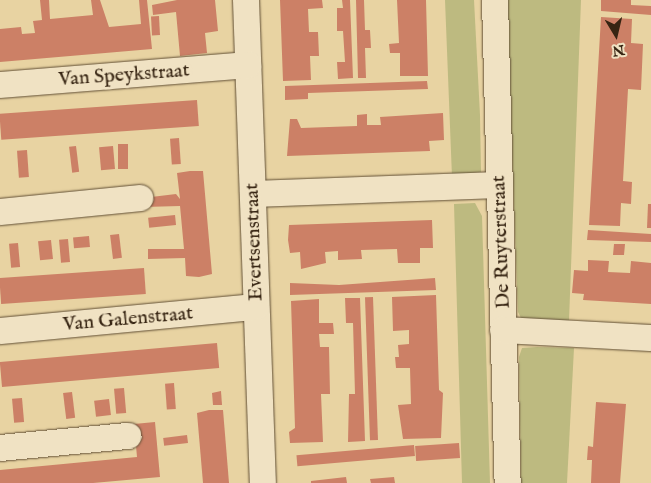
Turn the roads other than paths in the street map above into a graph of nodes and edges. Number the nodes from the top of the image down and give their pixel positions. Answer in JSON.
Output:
{"nodes":[{"id":1,"x":246,"y":0,"type":"edge"},
{"id":2,"x":495,"y":0,"type":"edge"},
{"id":3,"x":248,"y":65,"type":"junction"},
{"id":4,"x":0,"y":85,"type":"edge"},
{"id":5,"x":499,"y":185,"type":"junction"},
{"id":6,"x":253,"y":194,"type":"junction"},
{"id":7,"x":140,"y":198,"type":"dead end"},
{"id":8,"x":0,"y":212,"type":"edge"},
{"id":9,"x":256,"y":307,"type":"junction"},
{"id":10,"x":503,"y":330,"type":"junction"},
{"id":11,"x":0,"y":331,"type":"edge"},
{"id":12,"x":651,"y":338,"type":"edge"},
{"id":13,"x":128,"y":436,"type":"dead end"},
{"id":14,"x":0,"y":448,"type":"edge"},
{"id":15,"x":263,"y":483,"type":"edge"},
{"id":16,"x":508,"y":483,"type":"edge"}],
"edges":[{"from":1,"to":3,"type":"street","name":"Evertsenstraat"},
{"from":2,"to":5,"type":"street","name":"De Ruyterstraat"},
{"from":3,"to":4,"type":"street","name":"Van Speykstraat"},
{"from":3,"to":6,"type":"street","name":"Evertsenstraat"},
{"from":5,"to":6,"type":"street"},
{"from":5,"to":10,"type":"street","name":"De Ruyterstraat"},
{"from":6,"to":9,"type":"street","name":"Evertsenstraat"},
{"from":7,"to":8,"type":"street"},
{"from":9,"to":11,"type":"street","name":"Van Galenstraat"},
{"from":9,"to":15,"type":"street","name":"Evertsenstraat"},
{"from":10,"to":12,"type":"street"},
{"from":10,"to":16,"type":"street","name":"De Ruyterstraat"},
{"from":13,"to":14,"type":"street"}]}
